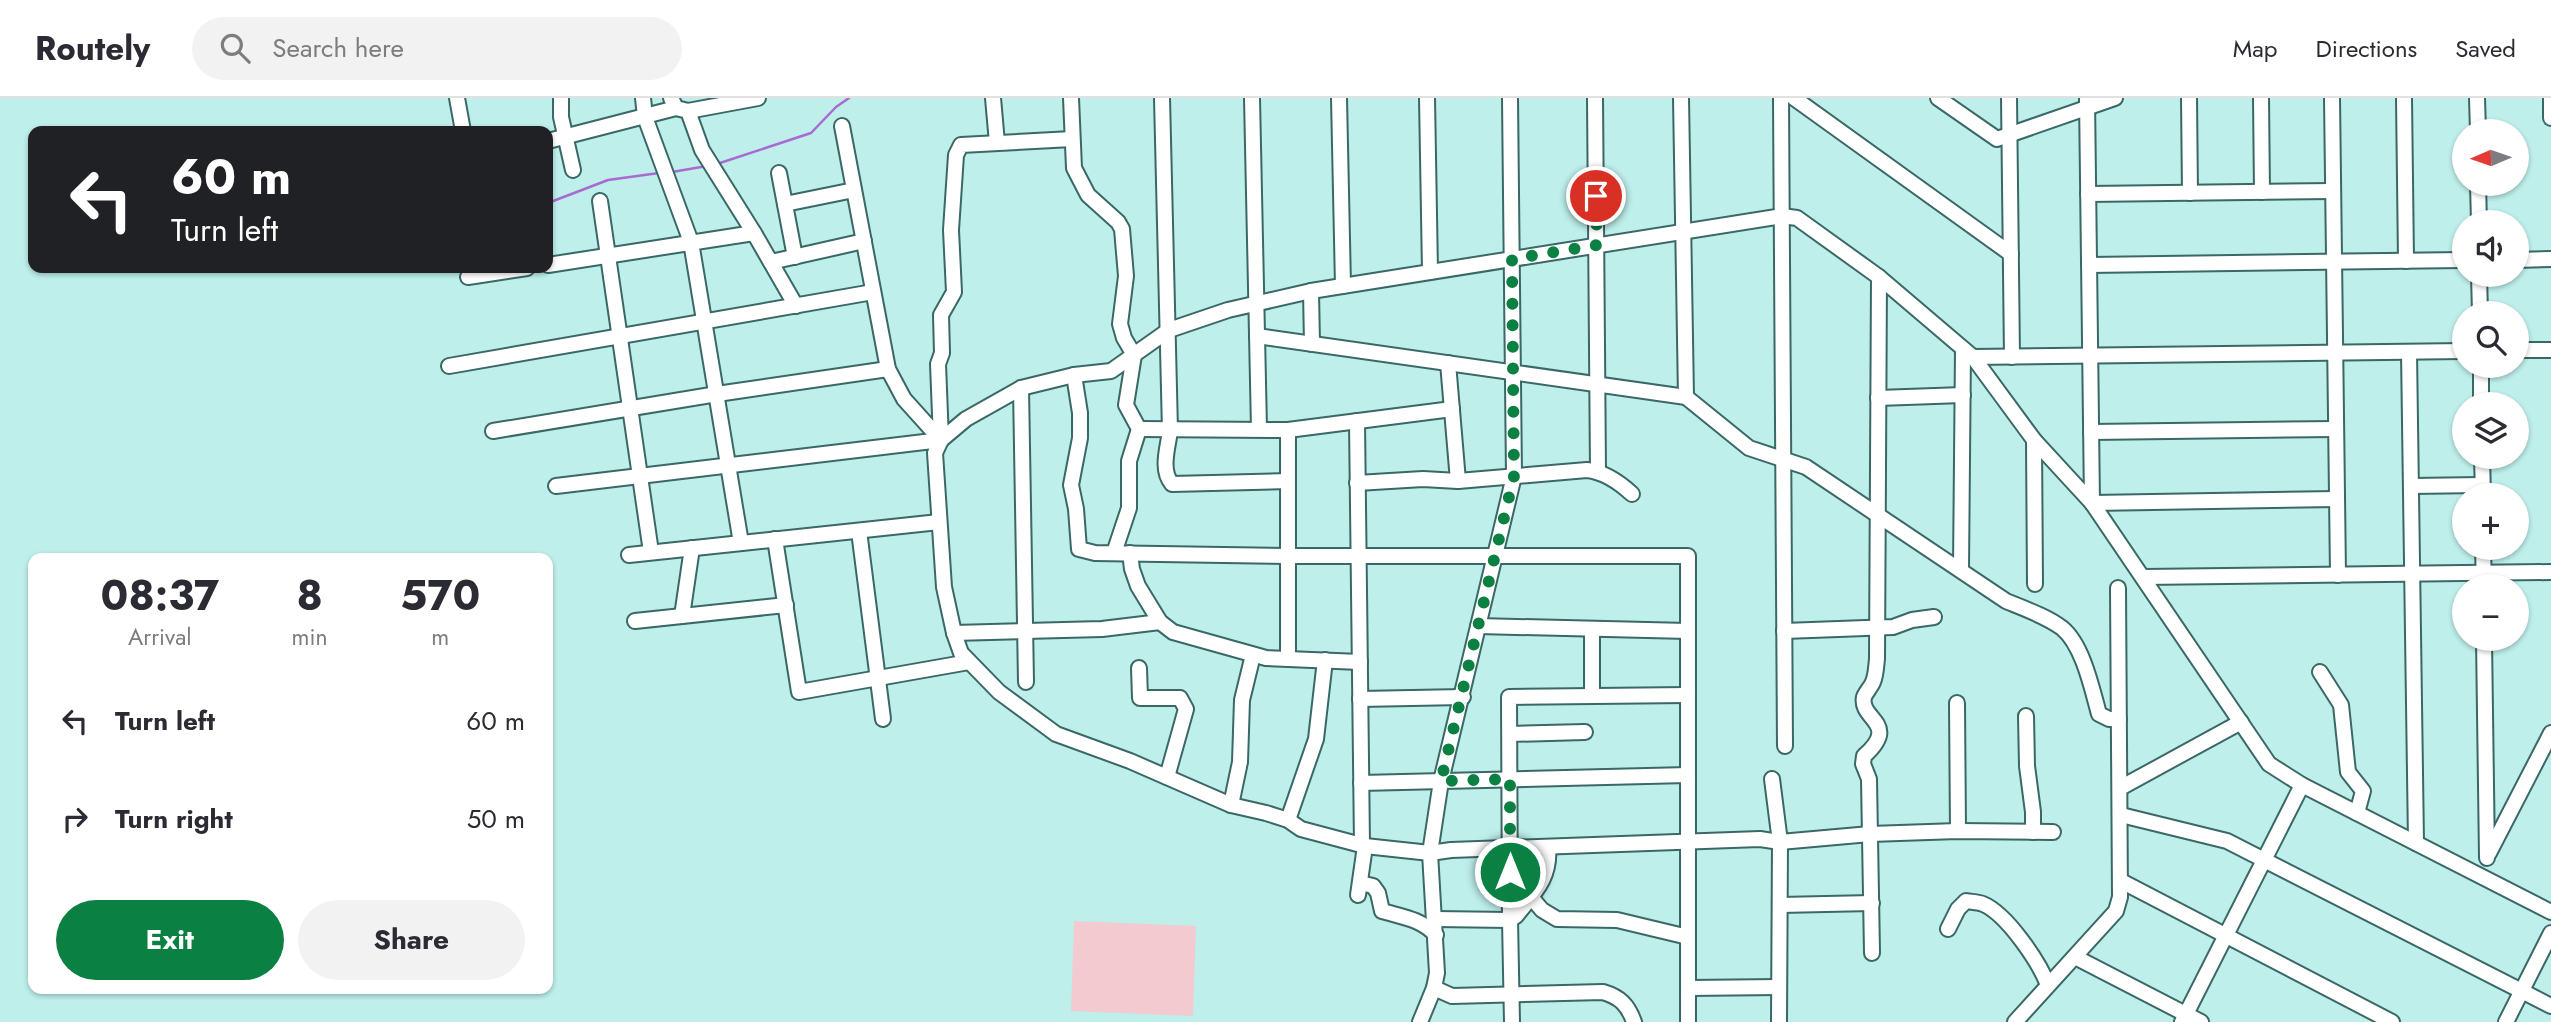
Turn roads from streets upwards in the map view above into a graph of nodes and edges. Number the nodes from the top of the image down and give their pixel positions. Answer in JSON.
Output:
{"nodes":[{"id":1,"x":457,"y":98,"type":"edge"},
{"id":2,"x":561,"y":98,"type":"edge"},
{"id":3,"x":643,"y":98,"type":"edge"},
{"id":4,"x":758,"y":98,"type":"edge"},
{"id":5,"x":993,"y":98,"type":"edge"},
{"id":6,"x":1072,"y":98,"type":"edge"},
{"id":7,"x":1162,"y":98,"type":"edge"},
{"id":8,"x":1252,"y":98,"type":"edge"},
{"id":9,"x":1339,"y":98,"type":"edge"},
{"id":10,"x":1427,"y":98,"type":"edge"},
{"id":11,"x":1510,"y":98,"type":"edge"},
{"id":12,"x":1595,"y":98,"type":"edge"},
{"id":13,"x":1681,"y":98,"type":"edge"},
{"id":14,"x":1781,"y":98,"type":"edge"},
{"id":15,"x":1794,"y":98,"type":"edge"},
{"id":16,"x":1938,"y":98,"type":"edge"},
{"id":17,"x":2009,"y":98,"type":"edge"},
{"id":18,"x":2115,"y":98,"type":"edge"},
{"id":19,"x":2189,"y":98,"type":"edge"},
{"id":20,"x":2261,"y":98,"type":"edge"},
{"id":21,"x":2332,"y":98,"type":"edge"},
{"id":22,"x":2404,"y":98,"type":"edge"},
{"id":23,"x":2477,"y":98,"type":"edge"},
{"id":24,"x":2551,"y":98,"type":"edge"},
{"id":25,"x":2087,"y":103,"type":"edge"},
{"id":26,"x":678,"y":106,"type":"edge"},
{"id":27,"x":645,"y":117,"type":"junction"},
{"id":28,"x":2551,"y":118,"type":"edge"},
{"id":29,"x":2477,"y":119,"type":"edge"},
{"id":30,"x":462,"y":126,"type":"edge"},
{"id":31,"x":842,"y":126,"type":"dead end"},
{"id":32,"x":2010,"y":135,"type":"junction"},
{"id":33,"x":566,"y":137,"type":"junction"},
{"id":34,"x":1072,"y":139,"type":"junction"},
{"id":35,"x":553,"y":140,"type":"edge"},
{"id":36,"x":997,"y":143,"type":"junction"},
{"id":37,"x":573,"y":170,"type":"dead end"},
{"id":38,"x":779,"y":173,"type":"dead end"},
{"id":39,"x":854,"y":190,"type":"junction"},
{"id":40,"x":2333,"y":191,"type":"junction"},
{"id":41,"x":2262,"y":192,"type":"junction"},
{"id":42,"x":2190,"y":193,"type":"junction"},
{"id":43,"x":2088,"y":194,"type":"junction"},
{"id":44,"x":600,"y":201,"type":"dead end"},
{"id":45,"x":785,"y":204,"type":"junction"},
{"id":46,"x":1782,"y":216,"type":"junction"},
{"id":47,"x":1683,"y":231,"type":"junction"},
{"id":48,"x":754,"y":233,"type":"junction"},
{"id":49,"x":863,"y":241,"type":"junction"},
{"id":50,"x":691,"y":242,"type":"junction"},
{"id":51,"x":1597,"y":245,"type":"junction"},
{"id":52,"x":2011,"y":254,"type":"junction"},
{"id":53,"x":608,"y":255,"type":"junction"},
{"id":54,"x":795,"y":257,"type":"junction"},
{"id":55,"x":1512,"y":259,"type":"junction"},
{"id":56,"x":2551,"y":259,"type":"edge"},
{"id":57,"x":2452,"y":260,"type":"edge"},
{"id":58,"x":2529,"y":260,"type":"edge"},
{"id":59,"x":2406,"y":261,"type":"junction"},
{"id":60,"x":771,"y":262,"type":"junction"},
{"id":61,"x":2334,"y":262,"type":"junction"},
{"id":62,"x":553,"y":263,"type":"edge"},
{"id":63,"x":2089,"y":265,"type":"junction"},
{"id":64,"x":1430,"y":272,"type":"junction"},
{"id":65,"x":494,"y":273,"type":"edge"},
{"id":66,"x":468,"y":277,"type":"dead end"},
{"id":67,"x":1879,"y":277,"type":"junction"},
{"id":68,"x":1343,"y":285,"type":"junction"},
{"id":69,"x":1311,"y":291,"type":"junction"},
{"id":70,"x":873,"y":292,"type":"junction"},
{"id":71,"x":1256,"y":304,"type":"junction"},
{"id":72,"x":796,"y":306,"type":"junction"},
{"id":73,"x":705,"y":322,"type":"junction"},
{"id":74,"x":1169,"y":330,"type":"junction"},
{"id":75,"x":1257,"y":336,"type":"junction"},
{"id":76,"x":620,"y":337,"type":"junction"},
{"id":77,"x":1312,"y":344,"type":"junction"},
{"id":78,"x":2529,"y":350,"type":"edge"},
{"id":79,"x":2551,"y":350,"type":"edge"},
{"id":80,"x":2452,"y":351,"type":"edge"},
{"id":81,"x":2409,"y":352,"type":"junction"},
{"id":82,"x":1968,"y":353,"type":"junction"},
{"id":83,"x":2335,"y":353,"type":"junction"},
{"id":84,"x":1134,"y":355,"type":"junction"},
{"id":85,"x":2090,"y":356,"type":"junction"},
{"id":86,"x":2012,"y":357,"type":"junction"},
{"id":87,"x":1448,"y":363,"type":"junction"},
{"id":88,"x":449,"y":366,"type":"dead end"},
{"id":89,"x":888,"y":369,"type":"junction"},
{"id":90,"x":1513,"y":372,"type":"junction"},
{"id":91,"x":1074,"y":375,"type":"junction"},
{"id":92,"x":1598,"y":384,"type":"junction"},
{"id":93,"x":1021,"y":388,"type":"junction"},
{"id":94,"x":717,"y":394,"type":"junction"},
{"id":95,"x":1962,"y":395,"type":"junction"},
{"id":96,"x":1686,"y":397,"type":"junction"},
{"id":97,"x":1878,"y":398,"type":"junction"},
{"id":98,"x":630,"y":408,"type":"junction"},
{"id":99,"x":1452,"y":409,"type":"junction"},
{"id":100,"x":1356,"y":421,"type":"junction"},
{"id":101,"x":1139,"y":429,"type":"junction"},
{"id":102,"x":1259,"y":429,"type":"junction"},
{"id":103,"x":2336,"y":429,"type":"junction"},
{"id":104,"x":1287,"y":430,"type":"junction"},
{"id":105,"x":494,"y":431,"type":"dead end"},
{"id":106,"x":1170,"y":431,"type":"junction"},
{"id":107,"x":2091,"y":432,"type":"junction"},
{"id":108,"x":941,"y":440,"type":"junction"},
{"id":109,"x":2034,"y":440,"type":"junction"},
{"id":110,"x":1783,"y":459,"type":"junction"},
{"id":111,"x":729,"y":466,"type":"junction"},
{"id":112,"x":1598,"y":471,"type":"junction"},
{"id":113,"x":640,"y":476,"type":"junction"},
{"id":114,"x":1514,"y":476,"type":"junction"},
{"id":115,"x":1288,"y":481,"type":"junction"},
{"id":116,"x":1458,"y":481,"type":"junction"},
{"id":117,"x":1357,"y":483,"type":"junction"},
{"id":118,"x":556,"y":486,"type":"dead end"},
{"id":119,"x":2411,"y":486,"type":"junction"},
{"id":120,"x":2452,"y":488,"type":"edge"},
{"id":121,"x":1632,"y":495,"type":"dead end"},
{"id":122,"x":2337,"y":499,"type":"junction"},
{"id":123,"x":2092,"y":503,"type":"junction"},
{"id":124,"x":1877,"y":514,"type":"junction"},
{"id":125,"x":939,"y":522,"type":"junction"},
{"id":126,"x":859,"y":531,"type":"junction"},
{"id":127,"x":775,"y":539,"type":"junction"},
{"id":128,"x":741,"y":543,"type":"junction"},
{"id":129,"x":692,"y":548,"type":"junction"},
{"id":130,"x":651,"y":552,"type":"junction"},
{"id":131,"x":1114,"y":553,"type":"junction"},
{"id":132,"x":1130,"y":553,"type":"junction"},
{"id":133,"x":1494,"y":554,"type":"junction"},
{"id":134,"x":629,"y":555,"type":"dead end"},
{"id":135,"x":1358,"y":555,"type":"junction"},
{"id":136,"x":1288,"y":556,"type":"junction"},
{"id":137,"x":1961,"y":569,"type":"junction"},
{"id":138,"x":2551,"y":572,"type":"edge"},
{"id":139,"x":2412,"y":574,"type":"junction"},
{"id":140,"x":2338,"y":575,"type":"junction"},
{"id":141,"x":2529,"y":575,"type":"edge"},
{"id":142,"x":2143,"y":577,"type":"junction"},
{"id":143,"x":2452,"y":577,"type":"edge"},
{"id":144,"x":2035,"y":584,"type":"dead end"},
{"id":145,"x":2118,"y":587,"type":"dead end"},
{"id":146,"x":786,"y":605,"type":"junction"},
{"id":147,"x":682,"y":616,"type":"junction"},
{"id":148,"x":1934,"y":617,"type":"dead end"},
{"id":149,"x":635,"y":621,"type":"dead end"},
{"id":150,"x":1160,"y":622,"type":"junction"},
{"id":151,"x":1478,"y":626,"type":"junction"},
{"id":152,"x":1876,"y":628,"type":"junction"},
{"id":153,"x":1592,"y":629,"type":"junction"},
{"id":154,"x":1025,"y":631,"type":"junction"},
{"id":155,"x":1688,"y":631,"type":"junction"},
{"id":156,"x":1784,"y":631,"type":"junction"},
{"id":157,"x":954,"y":633,"type":"junction"},
{"id":158,"x":2484,"y":651,"type":"edge"},
{"id":159,"x":1253,"y":655,"type":"junction"},
{"id":160,"x":1288,"y":659,"type":"junction"},
{"id":161,"x":1325,"y":660,"type":"junction"},
{"id":162,"x":969,"y":662,"type":"junction"},
{"id":163,"x":1360,"y":662,"type":"junction"},
{"id":164,"x":1139,"y":668,"type":"dead end"},
{"id":165,"x":2320,"y":672,"type":"dead end"},
{"id":166,"x":878,"y":678,"type":"junction"},
{"id":167,"x":1026,"y":682,"type":"dead end"},
{"id":168,"x":1688,"y":695,"type":"junction"},
{"id":169,"x":1591,"y":696,"type":"junction"},
{"id":170,"x":1462,"y":697,"type":"junction"},
{"id":171,"x":1360,"y":699,"type":"junction"},
{"id":172,"x":1957,"y":703,"type":"dead end"},
{"id":173,"x":2026,"y":716,"type":"dead end"},
{"id":174,"x":883,"y":719,"type":"dead end"},
{"id":175,"x":2119,"y":719,"type":"junction"},
{"id":176,"x":2241,"y":722,"type":"junction"},
{"id":177,"x":1585,"y":732,"type":"dead end"},
{"id":178,"x":2551,"y":733,"type":"edge"},
{"id":179,"x":1510,"y":734,"type":"junction"},
{"id":180,"x":1785,"y":746,"type":"dead end"},
{"id":181,"x":1688,"y":775,"type":"junction"},
{"id":182,"x":1167,"y":777,"type":"junction"},
{"id":183,"x":1510,"y":779,"type":"junction"},
{"id":184,"x":1772,"y":779,"type":"dead end"},
{"id":185,"x":1441,"y":781,"type":"junction"},
{"id":186,"x":1361,"y":783,"type":"junction"},
{"id":187,"x":2302,"y":785,"type":"junction"},
{"id":188,"x":2120,"y":788,"type":"junction"},
{"id":189,"x":1231,"y":805,"type":"junction"},
{"id":190,"x":2357,"y":813,"type":"junction"},
{"id":191,"x":2121,"y":815,"type":"junction"},
{"id":192,"x":1288,"y":820,"type":"junction"},
{"id":193,"x":1958,"y":831,"type":"junction"},
{"id":194,"x":2034,"y":832,"type":"junction"},
{"id":195,"x":2053,"y":832,"type":"dead end"},
{"id":196,"x":1870,"y":834,"type":"junction"},
{"id":197,"x":1688,"y":841,"type":"junction"},
{"id":198,"x":1780,"y":842,"type":"junction"},
{"id":199,"x":2416,"y":843,"type":"junction"},
{"id":200,"x":1364,"y":846,"type":"junction"},
{"id":201,"x":1548,"y":847,"type":"junction"},
{"id":202,"x":1510,"y":848,"type":"junction"},
{"id":203,"x":1430,"y":853,"type":"junction"},
{"id":204,"x":2487,"y":858,"type":"junction"},
{"id":205,"x":2264,"y":860,"type":"junction"},
{"id":206,"x":2479,"y":874,"type":"junction"},
{"id":207,"x":2121,"y":881,"type":"junction"},
{"id":208,"x":1531,"y":897,"type":"junction"},
{"id":209,"x":1872,"y":903,"type":"junction"},
{"id":210,"x":1780,"y":905,"type":"junction"},
{"id":211,"x":2551,"y":912,"type":"edge"},
{"id":212,"x":1435,"y":919,"type":"junction"},
{"id":213,"x":1510,"y":920,"type":"junction"},
{"id":214,"x":1948,"y":929,"type":"dead end"},
{"id":215,"x":2551,"y":933,"type":"edge"},
{"id":216,"x":2226,"y":934,"type":"junction"},
{"id":217,"x":1436,"y":936,"type":"junction"},
{"id":218,"x":1688,"y":937,"type":"junction"},
{"id":219,"x":1872,"y":953,"type":"dead end"},
{"id":220,"x":2075,"y":957,"type":"junction"},
{"id":221,"x":2048,"y":985,"type":"junction"},
{"id":222,"x":1779,"y":987,"type":"junction"},
{"id":223,"x":1434,"y":988,"type":"junction"},
{"id":224,"x":1688,"y":988,"type":"junction"},
{"id":225,"x":2521,"y":992,"type":"junction"},
{"id":226,"x":1511,"y":993,"type":"junction"},
{"id":227,"x":2551,"y":1006,"type":"edge"},
{"id":228,"x":2184,"y":1018,"type":"edge"},
{"id":229,"x":1420,"y":1022,"type":"edge"},
{"id":230,"x":1512,"y":1022,"type":"edge"},
{"id":231,"x":1634,"y":1022,"type":"edge"},
{"id":232,"x":1688,"y":1022,"type":"edge"},
{"id":233,"x":1779,"y":1022,"type":"edge"},
{"id":234,"x":2015,"y":1022,"type":"edge"},
{"id":235,"x":2201,"y":1022,"type":"edge"},
{"id":236,"x":2392,"y":1022,"type":"edge"},
{"id":237,"x":2506,"y":1022,"type":"edge"}],
"edges":[{"from":1,"to":30,"type":"street"},
{"from":2,"to":33,"type":"street"},
{"from":3,"to":27,"type":"street"},
{"from":4,"to":26,"type":"street"},
{"from":5,"to":36,"type":"street"},
{"from":6,"to":34,"type":"street"},
{"from":7,"to":74,"type":"street"},
{"from":8,"to":71,"type":"street"},
{"from":9,"to":68,"type":"street"},
{"from":10,"to":64,"type":"street"},
{"from":11,"to":55,"type":"street"},
{"from":12,"to":51,"type":"street"},
{"from":13,"to":47,"type":"street"},
{"from":14,"to":46,"type":"street"},
{"from":15,"to":52,"type":"street"},
{"from":16,"to":32,"type":"street"},
{"from":17,"to":32,"type":"street"},
{"from":18,"to":25,"type":"street"},
{"from":19,"to":42,"type":"street"},
{"from":20,"to":41,"type":"street"},
{"from":21,"to":40,"type":"street"},
{"from":22,"to":59,"type":"street"},
{"from":23,"to":29,"type":"street"},
{"from":24,"to":28,"type":"street"},
{"from":25,"to":32,"type":"street"},
{"from":25,"to":43,"type":"street"},
{"from":26,"to":27,"type":"street"},
{"from":26,"to":48,"type":"street"},
{"from":27,"to":33,"type":"street"},
{"from":27,"to":50,"type":"street"},
{"from":31,"to":39,"type":"street"},
{"from":32,"to":52,"type":"street"},
{"from":33,"to":35,"type":"street"},
{"from":33,"to":37,"type":"street"},
{"from":34,"to":36,"type":"street"},
{"from":34,"to":84,"type":"street"},
{"from":36,"to":108,"type":"street"},
{"from":38,"to":45,"type":"street"},
{"from":39,"to":45,"type":"street"},
{"from":39,"to":49,"type":"street"},
{"from":40,"to":41,"type":"street"},
{"from":40,"to":61,"type":"street"},
{"from":41,"to":42,"type":"street"},
{"from":42,"to":43,"type":"street"},
{"from":43,"to":63,"type":"street"},
{"from":44,"to":53,"type":"street"},
{"from":45,"to":54,"type":"street"},
{"from":46,"to":47,"type":"street"},
{"from":46,"to":67,"type":"street"},
{"from":46,"to":110,"type":"street"},
{"from":47,"to":51,"type":"street"},
{"from":47,"to":96,"type":"street"},
{"from":48,"to":50,"type":"street"},
{"from":48,"to":60,"type":"street"},
{"from":49,"to":54,"type":"street"},
{"from":49,"to":70,"type":"street"},
{"from":50,"to":53,"type":"street"},
{"from":50,"to":73,"type":"street"},
{"from":51,"to":55,"type":"street"},
{"from":51,"to":92,"type":"street"},
{"from":52,"to":86,"type":"street"},
{"from":53,"to":62,"type":"street"},
{"from":53,"to":76,"type":"street"},
{"from":54,"to":60,"type":"street"},
{"from":55,"to":64,"type":"street"},
{"from":55,"to":90,"type":"street"},
{"from":56,"to":58,"type":"street"},
{"from":57,"to":59,"type":"street"},
{"from":59,"to":61,"type":"street"},
{"from":60,"to":72,"type":"street"},
{"from":61,"to":63,"type":"street"},
{"from":61,"to":83,"type":"street"},
{"from":63,"to":85,"type":"street"},
{"from":64,"to":68,"type":"street"},
{"from":65,"to":66,"type":"street"},
{"from":67,"to":82,"type":"street"},
{"from":67,"to":97,"type":"street"},
{"from":68,"to":69,"type":"street"},
{"from":69,"to":71,"type":"street"},
{"from":69,"to":77,"type":"street"},
{"from":70,"to":72,"type":"street"},
{"from":70,"to":89,"type":"street"},
{"from":71,"to":74,"type":"street"},
{"from":71,"to":75,"type":"street"},
{"from":72,"to":73,"type":"street"},
{"from":73,"to":76,"type":"street"},
{"from":73,"to":94,"type":"street"},
{"from":74,"to":84,"type":"street"},
{"from":74,"to":106,"type":"street"},
{"from":75,"to":77,"type":"street"},
{"from":75,"to":102,"type":"street"},
{"from":76,"to":88,"type":"street"},
{"from":76,"to":98,"type":"street"},
{"from":77,"to":87,"type":"street"},
{"from":78,"to":79,"type":"street"},
{"from":80,"to":81,"type":"street"},
{"from":81,"to":83,"type":"street"},
{"from":81,"to":119,"type":"street"},
{"from":82,"to":86,"type":"street"},
{"from":82,"to":95,"type":"street"},
{"from":82,"to":109,"type":"street"},
{"from":83,"to":85,"type":"street"},
{"from":83,"to":103,"type":"street"},
{"from":84,"to":91,"type":"street"},
{"from":84,"to":101,"type":"street"},
{"from":85,"to":86,"type":"street"},
{"from":85,"to":107,"type":"street"},
{"from":87,"to":90,"type":"street"},
{"from":87,"to":99,"type":"street"},
{"from":89,"to":94,"type":"street"},
{"from":89,"to":108,"type":"street"},
{"from":90,"to":92,"type":"street"},
{"from":90,"to":114,"type":"street"},
{"from":91,"to":93,"type":"street"},
{"from":91,"to":131,"type":"street"},
{"from":92,"to":96,"type":"street"},
{"from":92,"to":112,"type":"street"},
{"from":93,"to":108,"type":"street"},
{"from":93,"to":154,"type":"street"},
{"from":94,"to":98,"type":"street"},
{"from":94,"to":111,"type":"street"},
{"from":95,"to":97,"type":"street"},
{"from":95,"to":137,"type":"street"},
{"from":96,"to":110,"type":"street"},
{"from":97,"to":124,"type":"street"},
{"from":98,"to":105,"type":"street"},
{"from":98,"to":113,"type":"street"},
{"from":99,"to":100,"type":"street"},
{"from":99,"to":116,"type":"street"},
{"from":100,"to":104,"type":"street"},
{"from":100,"to":117,"type":"street"},
{"from":101,"to":106,"type":"street"},
{"from":101,"to":131,"type":"street"},
{"from":102,"to":104,"type":"street"},
{"from":102,"to":106,"type":"street"},
{"from":103,"to":107,"type":"street"},
{"from":103,"to":122,"type":"street"},
{"from":104,"to":115,"type":"street"},
{"from":106,"to":115,"type":"street"},
{"from":107,"to":123,"type":"street"},
{"from":108,"to":111,"type":"street"},
{"from":108,"to":125,"type":"street"},
{"from":109,"to":123,"type":"street"},
{"from":109,"to":144,"type":"street"},
{"from":110,"to":124,"type":"street"},
{"from":110,"to":156,"type":"street"},
{"from":111,"to":113,"type":"street"},
{"from":111,"to":128,"type":"street"},
{"from":112,"to":114,"type":"street"},
{"from":112,"to":121,"type":"street"},
{"from":113,"to":118,"type":"street"},
{"from":113,"to":130,"type":"street"},
{"from":114,"to":116,"type":"street"},
{"from":114,"to":133,"type":"street"},
{"from":115,"to":136,"type":"street"},
{"from":116,"to":117,"type":"street"},
{"from":117,"to":135,"type":"street"},
{"from":119,"to":120,"type":"street"},
{"from":119,"to":139,"type":"street"},
{"from":122,"to":123,"type":"street"},
{"from":122,"to":140,"type":"street"},
{"from":123,"to":142,"type":"street"},
{"from":124,"to":137,"type":"street"},
{"from":124,"to":152,"type":"street"},
{"from":125,"to":126,"type":"street"},
{"from":125,"to":157,"type":"street"},
{"from":126,"to":127,"type":"street"},
{"from":126,"to":166,"type":"street"},
{"from":127,"to":128,"type":"street"},
{"from":127,"to":146,"type":"street"},
{"from":128,"to":129,"type":"street"},
{"from":129,"to":130,"type":"street"},
{"from":129,"to":147,"type":"street"},
{"from":130,"to":134,"type":"street"},
{"from":131,"to":132,"type":"street"},
{"from":132,"to":136,"type":"street"},
{"from":132,"to":150,"type":"street"},
{"from":133,"to":135,"type":"street"},
{"from":133,"to":151,"type":"street"},
{"from":133,"to":155,"type":"street"},
{"from":135,"to":136,"type":"street"},
{"from":135,"to":163,"type":"street"},
{"from":136,"to":160,"type":"street"},
{"from":137,"to":175,"type":"street"},
{"from":138,"to":141,"type":"street"},
{"from":139,"to":140,"type":"street"},
{"from":139,"to":143,"type":"street"},
{"from":139,"to":199,"type":"street"},
{"from":140,"to":142,"type":"street"},
{"from":142,"to":176,"type":"street"},
{"from":145,"to":175,"type":"street"},
{"from":146,"to":147,"type":"street"},
{"from":146,"to":166,"type":"street"},
{"from":147,"to":149,"type":"street"},
{"from":148,"to":152,"type":"street"},
{"from":150,"to":154,"type":"street"},
{"from":150,"to":159,"type":"street"},
{"from":151,"to":153,"type":"street"},
{"from":151,"to":170,"type":"street"},
{"from":152,"to":156,"type":"street"},
{"from":152,"to":196,"type":"street"},
{"from":153,"to":155,"type":"street"},
{"from":153,"to":169,"type":"street"},
{"from":154,"to":157,"type":"street"},
{"from":154,"to":167,"type":"street"},
{"from":155,"to":168,"type":"street"},
{"from":156,"to":180,"type":"street"},
{"from":157,"to":162,"type":"street"},
{"from":158,"to":204,"type":"street"},
{"from":159,"to":160,"type":"street"},
{"from":159,"to":189,"type":"street"},
{"from":160,"to":161,"type":"street"},
{"from":161,"to":163,"type":"street"},
{"from":161,"to":192,"type":"street"},
{"from":162,"to":166,"type":"street"},
{"from":162,"to":182,"type":"street"},
{"from":163,"to":171,"type":"street"},
{"from":164,"to":182,"type":"street"},
{"from":165,"to":190,"type":"street"},
{"from":166,"to":174,"type":"street"},
{"from":168,"to":169,"type":"street"},
{"from":168,"to":181,"type":"street"},
{"from":169,"to":179,"type":"street"},
{"from":170,"to":171,"type":"street"},
{"from":170,"to":185,"type":"street"},
{"from":171,"to":186,"type":"street"},
{"from":172,"to":193,"type":"street"},
{"from":173,"to":194,"type":"street"},
{"from":175,"to":188,"type":"street"},
{"from":176,"to":187,"type":"street"},
{"from":176,"to":188,"type":"street"},
{"from":177,"to":179,"type":"street"},
{"from":178,"to":204,"type":"street"},
{"from":179,"to":183,"type":"street"},
{"from":181,"to":183,"type":"street"},
{"from":181,"to":197,"type":"street"},
{"from":182,"to":189,"type":"street"},
{"from":183,"to":185,"type":"street"},
{"from":183,"to":202,"type":"street"},
{"from":184,"to":198,"type":"street"},
{"from":185,"to":186,"type":"street"},
{"from":185,"to":203,"type":"street"},
{"from":186,"to":200,"type":"street"},
{"from":187,"to":190,"type":"street"},
{"from":187,"to":205,"type":"street"},
{"from":188,"to":191,"type":"street"},
{"from":189,"to":192,"type":"street"},
{"from":190,"to":199,"type":"street"},
{"from":191,"to":205,"type":"street"},
{"from":191,"to":207,"type":"street"},
{"from":192,"to":200,"type":"street"},
{"from":193,"to":194,"type":"street"},
{"from":193,"to":196,"type":"street"},
{"from":194,"to":195,"type":"street"},
{"from":196,"to":198,"type":"street"},
{"from":196,"to":209,"type":"street"},
{"from":197,"to":198,"type":"street"},
{"from":197,"to":201,"type":"street"},
{"from":197,"to":218,"type":"street"},
{"from":198,"to":210,"type":"street"},
{"from":199,"to":206,"type":"street"},
{"from":200,"to":203,"type":"street"},
{"from":200,"to":217,"type":"street"},
{"from":201,"to":202,"type":"street"},
{"from":201,"to":208,"type":"street"},
{"from":202,"to":203,"type":"street"},
{"from":202,"to":213,"type":"street"},
{"from":203,"to":212,"type":"street"},
{"from":204,"to":206,"type":"street"},
{"from":205,"to":216,"type":"street"},
{"from":205,"to":225,"type":"street"},
{"from":206,"to":211,"type":"street"},
{"from":207,"to":216,"type":"street"},
{"from":207,"to":220,"type":"street"},
{"from":208,"to":213,"type":"street"},
{"from":208,"to":218,"type":"street"},
{"from":209,"to":210,"type":"street"},
{"from":209,"to":219,"type":"street"},
{"from":210,"to":222,"type":"street"},
{"from":212,"to":213,"type":"street"},
{"from":212,"to":217,"type":"street"},
{"from":213,"to":226,"type":"street"},
{"from":214,"to":221,"type":"street"},
{"from":215,"to":225,"type":"street"},
{"from":216,"to":228,"type":"street"},
{"from":216,"to":236,"type":"street"},
{"from":217,"to":223,"type":"street"},
{"from":218,"to":224,"type":"street"},
{"from":220,"to":221,"type":"street"},
{"from":220,"to":228,"type":"street"},
{"from":221,"to":234,"type":"street"},
{"from":222,"to":224,"type":"street"},
{"from":222,"to":233,"type":"street"},
{"from":223,"to":226,"type":"street"},
{"from":223,"to":229,"type":"street"},
{"from":224,"to":232,"type":"street"},
{"from":225,"to":227,"type":"street"},
{"from":225,"to":237,"type":"street"},
{"from":226,"to":230,"type":"street"},
{"from":226,"to":231,"type":"street"},
{"from":228,"to":235,"type":"street"}]}
